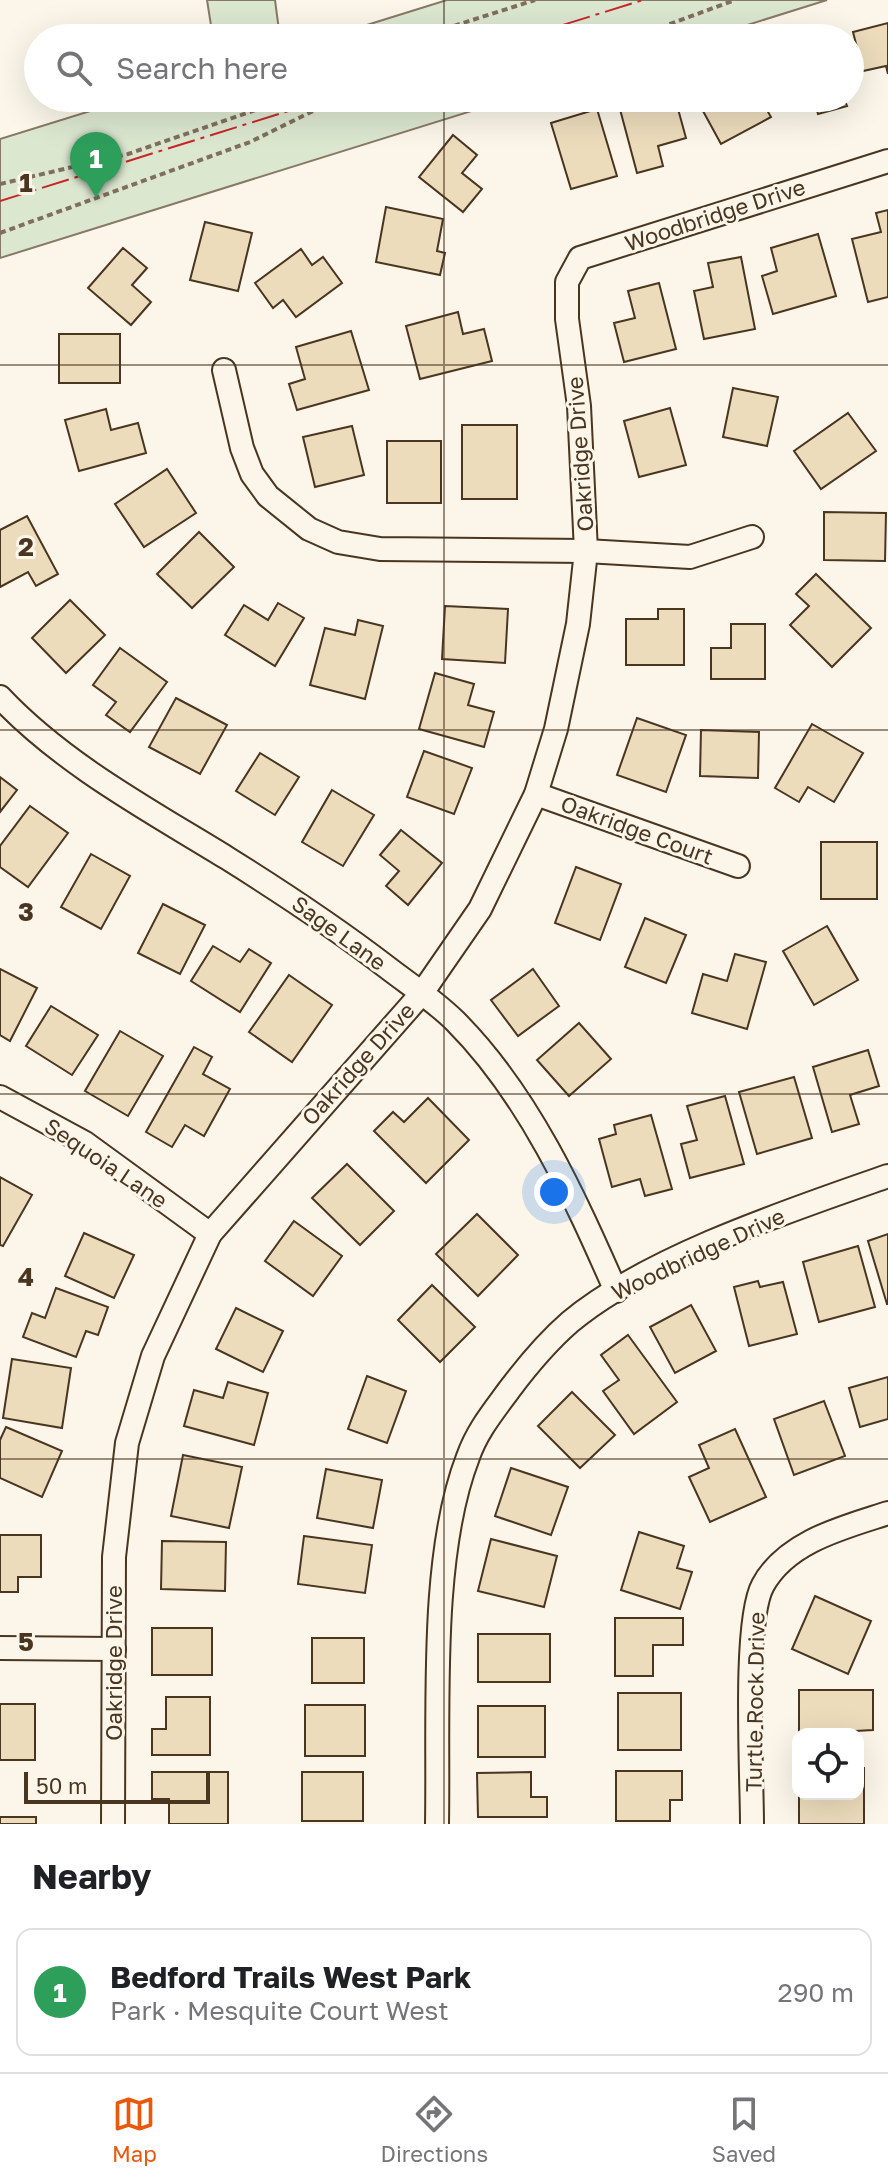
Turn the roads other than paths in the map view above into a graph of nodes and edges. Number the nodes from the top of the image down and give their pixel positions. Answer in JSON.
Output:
{"nodes":[{"id":1,"x":888,"y":161,"type":"edge"},
{"id":2,"x":567,"y":293,"type":"joint"},
{"id":3,"x":224,"y":370,"type":"dead end"},
{"id":4,"x":752,"y":537,"type":"dead end"},
{"id":5,"x":586,"y":551,"type":"junction"},
{"id":6,"x":0,"y":697,"type":"edge"},
{"id":7,"x":536,"y":794,"type":"junction"},
{"id":8,"x":738,"y":866,"type":"dead end"},
{"id":9,"x":422,"y":993,"type":"junction"},
{"id":10,"x":0,"y":1097,"type":"edge"},
{"id":11,"x":888,"y":1176,"type":"edge"},
{"id":12,"x":210,"y":1234,"type":"junction"},
{"id":13,"x":616,"y":1291,"type":"junction"},
{"id":14,"x":888,"y":1513,"type":"edge"},
{"id":15,"x":0,"y":1648,"type":"edge"},
{"id":16,"x":114,"y":1649,"type":"junction"},
{"id":17,"x":113,"y":1824,"type":"edge"},
{"id":18,"x":437,"y":1824,"type":"edge"},
{"id":19,"x":752,"y":1824,"type":"edge"}],
"edges":[{"from":1,"to":2,"type":"street","name":"Woodbridge Drive"},
{"from":2,"to":5,"type":"street","name":"Oakridge Drive"},
{"from":3,"to":5,"type":"street"},
{"from":4,"to":5,"type":"street"},
{"from":5,"to":7,"type":"street","name":"Oakridge Drive"},
{"from":6,"to":9,"type":"street","name":"Sage Lane"},
{"from":7,"to":8,"type":"street","name":"Oakridge Court"},
{"from":7,"to":9,"type":"street","name":"Oakridge Drive"},
{"from":9,"to":12,"type":"street","name":"Oakridge Drive"},
{"from":9,"to":13,"type":"street","name":"Sage Lane"},
{"from":10,"to":12,"type":"street","name":"Sequoia Lane"},
{"from":11,"to":13,"type":"street","name":"Woodbridge Drive"},
{"from":12,"to":16,"type":"street","name":"Oakridge Drive"},
{"from":13,"to":18,"type":"street","name":"Woodbridge Drive"},
{"from":14,"to":19,"type":"street","name":"Turtle Rock Drive"},
{"from":15,"to":16,"type":"street"},
{"from":16,"to":17,"type":"street","name":"Oakridge Drive"}]}
